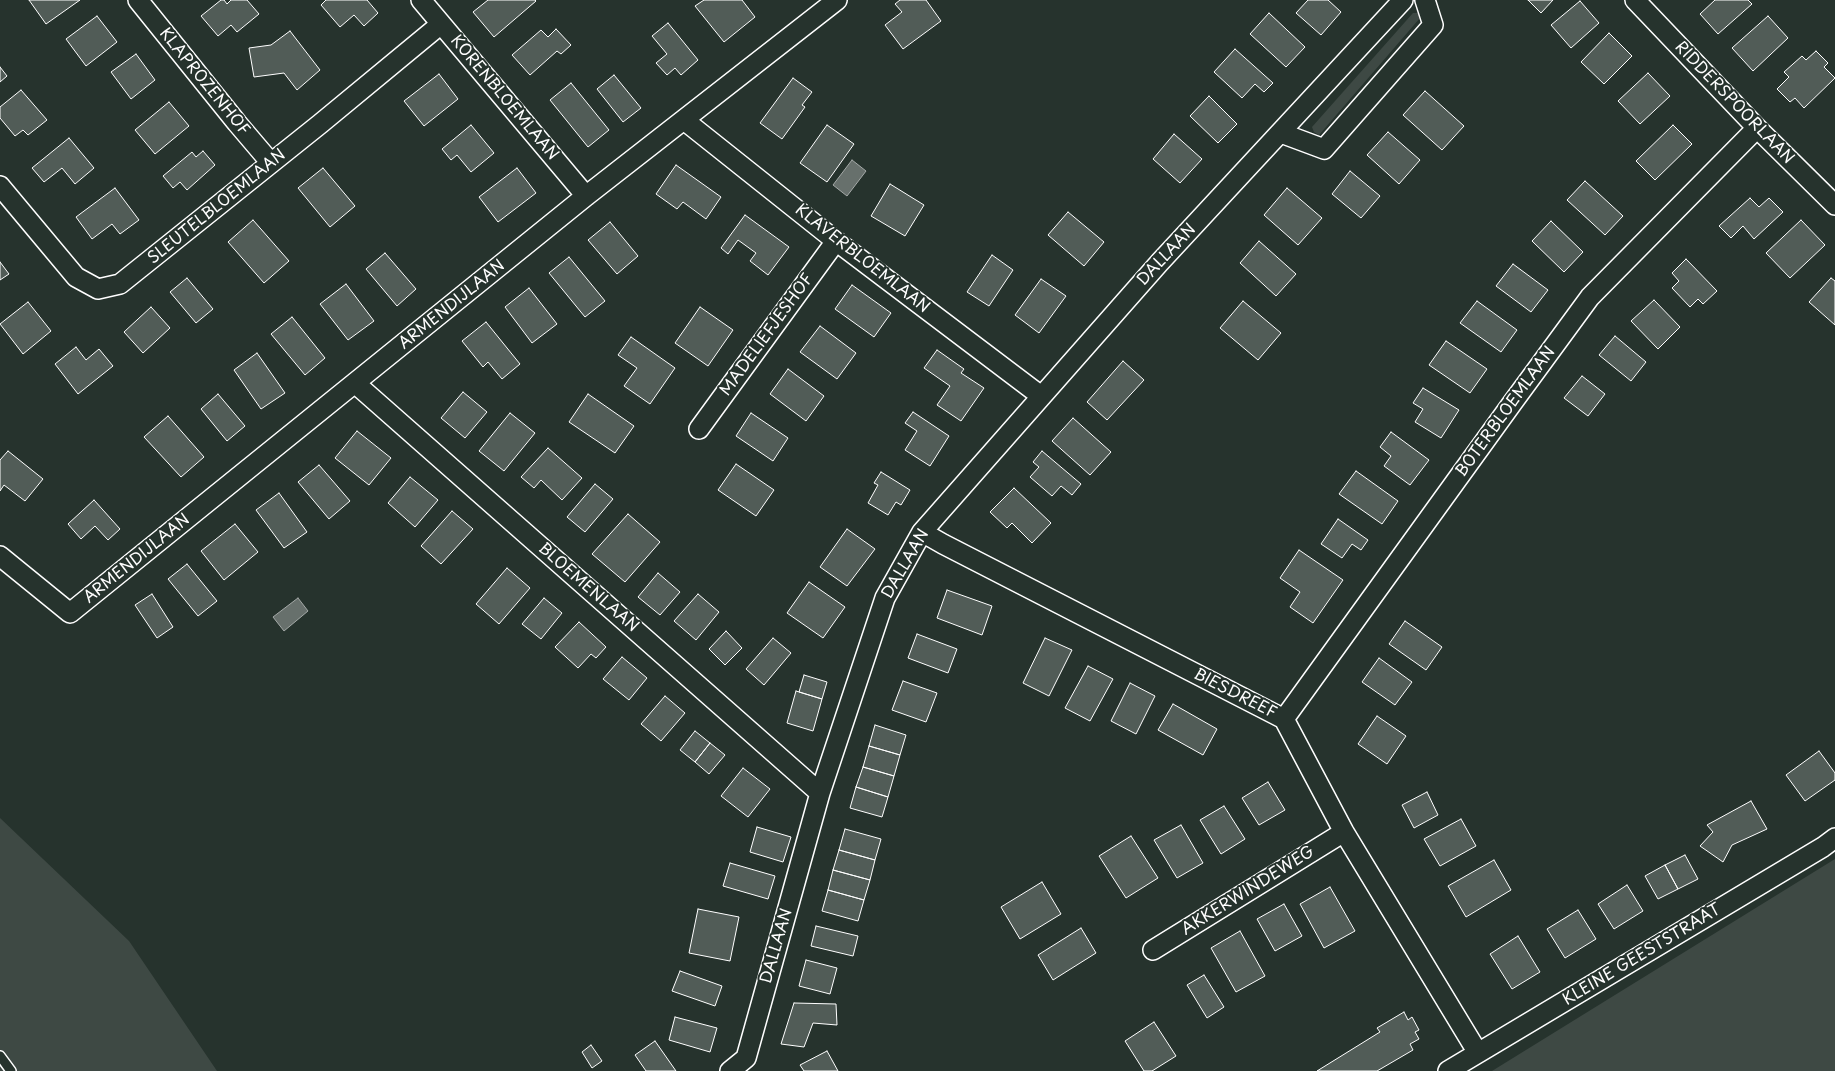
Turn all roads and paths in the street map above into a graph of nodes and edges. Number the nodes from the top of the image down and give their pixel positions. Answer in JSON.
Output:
{"nodes":[{"id":1,"x":138,"y":0,"type":"edge"},
{"id":2,"x":421,"y":0,"type":"edge"},
{"id":3,"x":837,"y":0,"type":"edge"},
{"id":4,"x":1403,"y":0,"type":"edge"},
{"id":5,"x":1425,"y":0,"type":"edge"},
{"id":6,"x":1635,"y":0,"type":"edge"},
{"id":7,"x":441,"y":24,"type":"junction"},
{"id":8,"x":684,"y":120,"type":"junction"},
{"id":9,"x":1757,"y":128,"type":"junction"},
{"id":10,"x":1281,"y":133,"type":"junction"},
{"id":11,"x":271,"y":163,"type":"junction"},
{"id":12,"x":0,"y":186,"type":"edge"},
{"id":13,"x":586,"y":196,"type":"junction"},
{"id":14,"x":1835,"y":205,"type":"edge"},
{"id":15,"x":836,"y":241,"type":"junction"},
{"id":16,"x":356,"y":384,"type":"junction"},
{"id":17,"x":1041,"y":396,"type":"junction"},
{"id":18,"x":699,"y":429,"type":"dead end"},
{"id":19,"x":922,"y":532,"type":"junction"},
{"id":20,"x":0,"y":556,"type":"edge"},
{"id":21,"x":1284,"y":719,"type":"junction"},
{"id":22,"x":820,"y":793,"type":"junction"},
{"id":23,"x":1344,"y":832,"type":"junction"},
{"id":24,"x":1835,"y":838,"type":"edge"},
{"id":25,"x":1153,"y":950,"type":"dead end"},
{"id":26,"x":1478,"y":1053,"type":"junction"},
{"id":27,"x":0,"y":1056,"type":"edge"},
{"id":28,"x":751,"y":1065,"type":"edge"},
{"id":29,"x":11,"y":1071,"type":"edge"},
{"id":30,"x":730,"y":1071,"type":"edge"},
{"id":31,"x":1448,"y":1071,"type":"edge"}],
"edges":[{"from":1,"to":11,"type":"street","name":"KLAPROZENHOF"},
{"from":2,"to":7,"type":"street","name":"KORENBLOEMLAAN"},
{"from":3,"to":8,"type":"street","name":"ARMENDIJLAAN"},
{"from":4,"to":10,"type":"street","name":"DALLAAN"},
{"from":5,"to":10,"type":"street"},
{"from":6,"to":9,"type":"street","name":"RIDDERSPOORLAAN"},
{"from":7,"to":11,"type":"street","name":"SLEUTELBLOEMLAAN"},
{"from":7,"to":13,"type":"street","name":"KORENBLOEMLAAN"},
{"from":8,"to":13,"type":"street","name":"ARMENDIJLAAN"},
{"from":8,"to":15,"type":"street","name":"KLAVERBLOEMLAAN"},
{"from":9,"to":14,"type":"street","name":"RIDDERSPOORLAAN"},
{"from":9,"to":21,"type":"street","name":"BOTERBLOEMLAAN"},
{"from":10,"to":17,"type":"street","name":"DALLAAN"},
{"from":11,"to":12,"type":"street","name":"SLEUTELBLOEMLAAN"},
{"from":13,"to":16,"type":"street","name":"ARMENDIJLAAN"},
{"from":15,"to":17,"type":"street","name":"KLAVERBLOEMLAAN"},
{"from":15,"to":18,"type":"street","name":"MADELIEFJESHOF"},
{"from":16,"to":20,"type":"street","name":"ARMENDIJLAAN"},
{"from":16,"to":22,"type":"street","name":"BLOEMENLAAN"},
{"from":17,"to":19,"type":"street","name":"DALLAAN"},
{"from":19,"to":21,"type":"street","name":"BIESDREEF"},
{"from":19,"to":22,"type":"street","name":"DALLAAN"},
{"from":21,"to":23,"type":"street","name":"BIESDREEF"},
{"from":22,"to":28,"type":"street","name":"DALLAAN"},
{"from":23,"to":25,"type":"street","name":"AKKERWINDEWEG"},
{"from":23,"to":26,"type":"street","name":"BIESDREEF"},
{"from":24,"to":26,"type":"street","name":"KLEINE GEESTSTRAAT"},
{"from":26,"to":31,"type":"street","name":"KLEINE GEESTSTRAAT"},
{"from":27,"to":29,"type":"lane"},
{"from":28,"to":30,"type":"street","name":"DALLAAN"}]}
